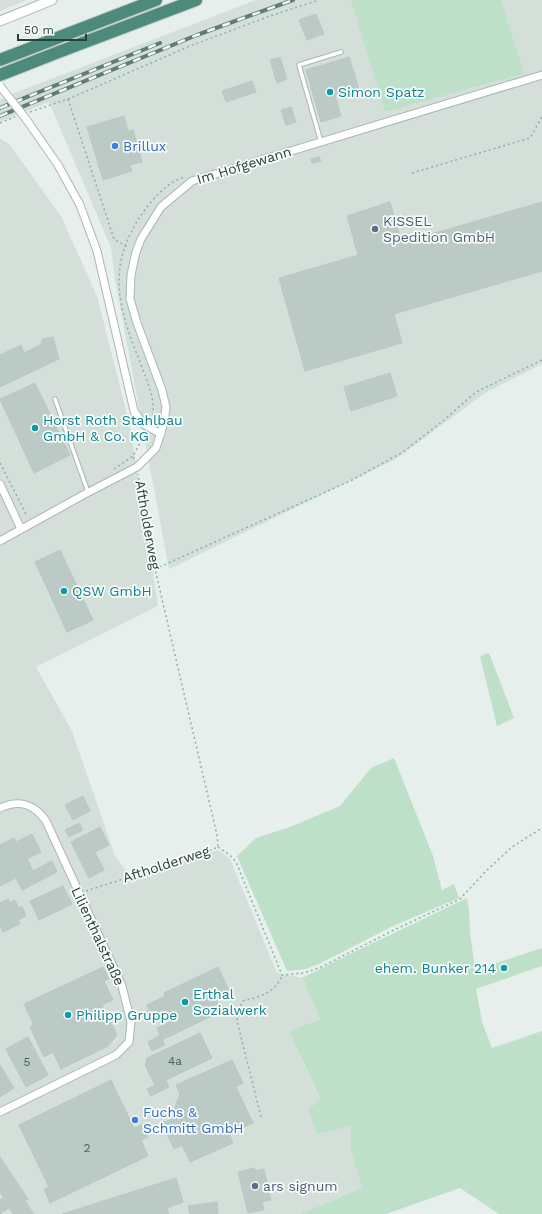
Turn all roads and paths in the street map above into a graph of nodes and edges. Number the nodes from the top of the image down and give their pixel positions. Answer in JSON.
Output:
{"nodes":[{"id":1,"x":52,"y":0,"type":"edge"},
{"id":2,"x":156,"y":0,"type":"edge"},
{"id":3,"x":196,"y":0,"type":"edge"},
{"id":4,"x":319,"y":0,"type":"edge"},
{"id":5,"x":0,"y":21,"type":"edge"},
{"id":6,"x":341,"y":52,"type":"dead end"},
{"id":7,"x":0,"y":60,"type":"edge"},
{"id":8,"x":0,"y":75,"type":"edge"},
{"id":9,"x":542,"y":75,"type":"edge"},
{"id":10,"x":0,"y":86,"type":"edge"},
{"id":11,"x":68,"y":99,"type":"junction"},
{"id":12,"x":30,"y":112,"type":"dead end"},
{"id":13,"x":542,"y":117,"type":"edge"},
{"id":14,"x":15,"y":118,"type":"dead end"},
{"id":15,"x":0,"y":123,"type":"edge"},
{"id":16,"x":322,"y":142,"type":"junction"},
{"id":17,"x":412,"y":172,"type":"dead end"},
{"id":18,"x":185,"y":176,"type":"dead end"},
{"id":19,"x":124,"y":246,"type":"junction"},
{"id":20,"x":136,"y":252,"type":"junction"},
{"id":21,"x":542,"y":360,"type":"edge"},
{"id":22,"x":54,"y":399,"type":"dead end"},
{"id":23,"x":149,"y":427,"type":"junction"},
{"id":24,"x":161,"y":434,"type":"junction"},
{"id":25,"x":0,"y":462,"type":"edge"},
{"id":26,"x":137,"y":467,"type":"junction"},
{"id":27,"x":0,"y":484,"type":"edge"},
{"id":28,"x":88,"y":492,"type":"junction"},
{"id":29,"x":28,"y":517,"type":"dead end"},
{"id":30,"x":21,"y":529,"type":"junction"},
{"id":31,"x":0,"y":541,"type":"edge"},
{"id":32,"x":155,"y":569,"type":"junction"},
{"id":33,"x":0,"y":808,"type":"edge"},
{"id":34,"x":542,"y":828,"type":"edge"},
{"id":35,"x":218,"y":847,"type":"junction"},
{"id":36,"x":78,"y":893,"type":"junction"},
{"id":37,"x":282,"y":975,"type":"junction"},
{"id":38,"x":149,"y":1011,"type":"dead end"},
{"id":39,"x":146,"y":1012,"type":"dead end"},
{"id":40,"x":0,"y":1112,"type":"edge"},
{"id":41,"x":260,"y":1118,"type":"dead end"}],
"edges":[{"from":1,"to":5,"type":"street"},
{"from":2,"to":7,"type":"highway"},
{"from":3,"to":8,"type":"highway"},
{"from":4,"to":11,"type":"path"},
{"from":6,"to":16,"type":"lane"},
{"from":9,"to":16,"type":"street","name":"Im Hofgewann"},
{"from":10,"to":23,"type":"street","bridge":true},
{"from":11,"to":12,"type":"path"},
{"from":11,"to":19,"type":"path"},
{"from":13,"to":17,"type":"path"},
{"from":14,"to":15,"type":"path"},
{"from":16,"to":20,"type":"street","name":"Im Hofgewann"},
{"from":18,"to":19,"type":"path"},
{"from":19,"to":20,"type":"path"},
{"from":19,"to":23,"type":"path"},
{"from":20,"to":24,"type":"street","name":"Im Hofgewann"},
{"from":21,"to":32,"type":"path"},
{"from":22,"to":28,"type":"lane"},
{"from":23,"to":24,"type":"street"},
{"from":23,"to":26,"type":"path"},
{"from":24,"to":26,"type":"street","name":"Aftholderweg"},
{"from":25,"to":29,"type":"path"},
{"from":26,"to":28,"type":"street"},
{"from":26,"to":32,"type":"path","name":"Aftholderweg"},
{"from":27,"to":30,"type":"street"},
{"from":28,"to":30,"type":"street"},
{"from":30,"to":31,"type":"street"},
{"from":32,"to":35,"type":"path","name":"Aftholderweg"},
{"from":33,"to":36,"type":"street","name":"Lilienthalstraße"},
{"from":34,"to":37,"type":"path"},
{"from":35,"to":36,"type":"path","name":"Aftholderweg"},
{"from":35,"to":37,"type":"path"},
{"from":36,"to":40,"type":"street","name":"Lilienthalstraße"},
{"from":37,"to":41,"type":"path"},
{"from":38,"to":39,"type":"path"}]}
